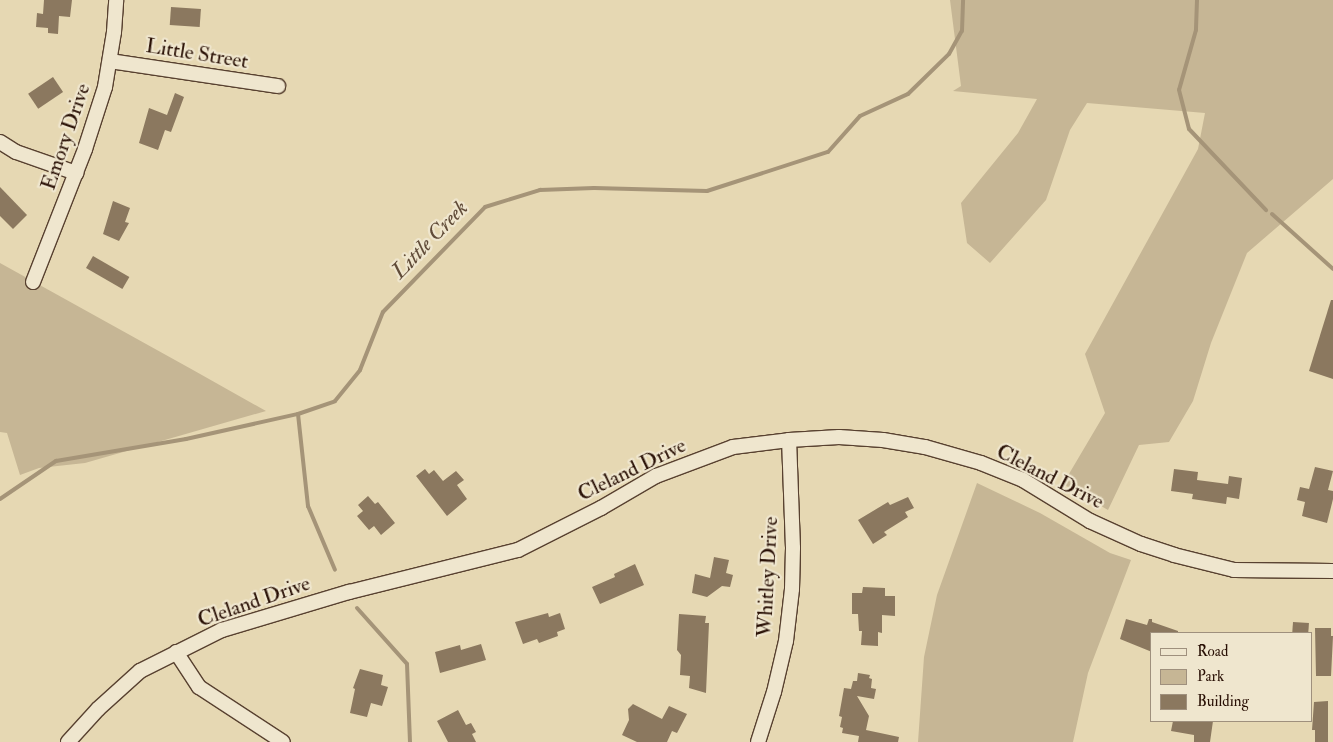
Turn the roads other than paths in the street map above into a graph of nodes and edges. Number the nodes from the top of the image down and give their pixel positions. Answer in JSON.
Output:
{"nodes":[{"id":1,"x":116,"y":0,"type":"edge"},
{"id":2,"x":110,"y":61,"type":"junction"},
{"id":3,"x":278,"y":86,"type":"dead end"},
{"id":4,"x":0,"y":142,"type":"edge"},
{"id":5,"x":76,"y":174,"type":"junction"},
{"id":6,"x":33,"y":282,"type":"dead end"},
{"id":7,"x":789,"y":440,"type":"junction"},
{"id":8,"x":1333,"y":571,"type":"edge"},
{"id":9,"x":176,"y":652,"type":"junction"},
{"id":10,"x":68,"y":742,"type":"edge"},
{"id":11,"x":283,"y":742,"type":"edge"},
{"id":12,"x":758,"y":742,"type":"edge"}],
"edges":[{"from":1,"to":2,"type":"street","name":"Emory Drive"},
{"from":2,"to":3,"type":"street","name":"Little Street"},
{"from":2,"to":5,"type":"street","name":"Emory Drive"},
{"from":4,"to":5,"type":"street"},
{"from":5,"to":6,"type":"street","name":"Emory Drive"},
{"from":7,"to":8,"type":"street","name":"Cleland Drive"},
{"from":7,"to":9,"type":"street","name":"Cleland Drive"},
{"from":7,"to":12,"type":"street","name":"Whitley Drive"},
{"from":9,"to":10,"type":"street","name":"Cleland Drive"},
{"from":9,"to":11,"type":"street"}]}
